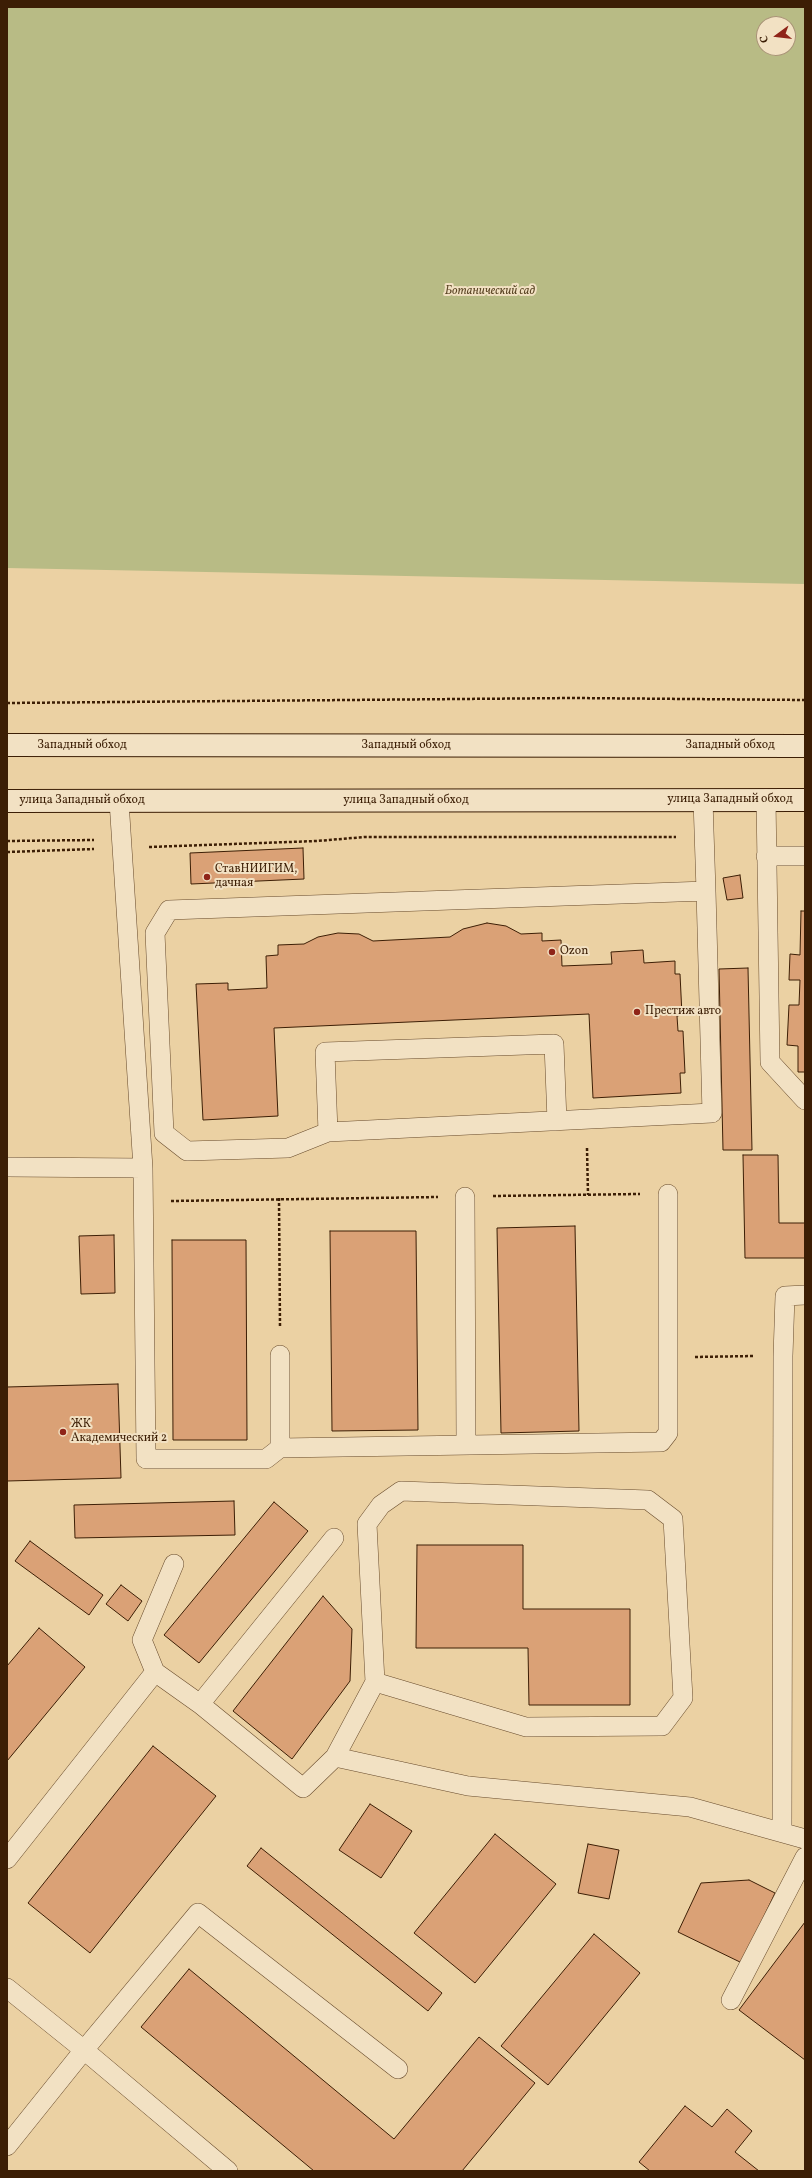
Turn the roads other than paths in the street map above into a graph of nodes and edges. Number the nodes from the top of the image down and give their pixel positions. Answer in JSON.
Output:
{"nodes":[{"id":1,"x":7,"y":745,"type":"edge"},
{"id":2,"x":805,"y":746,"type":"edge"},
{"id":3,"x":766,"y":799,"type":"junction"},
{"id":4,"x":702,"y":800,"type":"junction"},
{"id":5,"x":805,"y":800,"type":"edge"},
{"id":6,"x":7,"y":801,"type":"edge"},
{"id":7,"x":119,"y":801,"type":"junction"},
{"id":8,"x":766,"y":856,"type":"junction"},
{"id":9,"x":805,"y":856,"type":"edge"},
{"id":10,"x":706,"y":891,"type":"junction"},
{"id":11,"x":805,"y":1100,"type":"edge"},
{"id":12,"x":557,"y":1121,"type":"junction"},
{"id":13,"x":328,"y":1132,"type":"junction"},
{"id":14,"x":7,"y":1167,"type":"edge"},
{"id":15,"x":143,"y":1168,"type":"junction"},
{"id":16,"x":668,"y":1194,"type":"road end"},
{"id":17,"x":465,"y":1197,"type":"road end"},
{"id":18,"x":805,"y":1296,"type":"edge"},
{"id":19,"x":280,"y":1355,"type":"road end"},
{"id":20,"x":466,"y":1445,"type":"junction"},
{"id":21,"x":280,"y":1448,"type":"junction"},
{"id":22,"x":334,"y":1538,"type":"dead end"},
{"id":23,"x":174,"y":1564,"type":"dead end"},
{"id":24,"x":155,"y":1672,"type":"junction"},
{"id":25,"x":375,"y":1682,"type":"junction"},
{"id":26,"x":200,"y":1704,"type":"junction"},
{"id":27,"x":335,"y":1757,"type":"junction"},
{"id":28,"x":782,"y":1832,"type":"junction"},
{"id":29,"x":805,"y":1839,"type":"edge"},
{"id":30,"x":805,"y":1857,"type":"edge"},
{"id":31,"x":7,"y":1859,"type":"edge"},
{"id":32,"x":7,"y":1988,"type":"edge"},
{"id":33,"x":731,"y":2000,"type":"dead end"},
{"id":34,"x":84,"y":2050,"type":"junction"},
{"id":35,"x":398,"y":2069,"type":"dead end"},
{"id":36,"x":7,"y":2146,"type":"edge"},
{"id":37,"x":228,"y":2171,"type":"edge"}],
"edges":[{"from":1,"to":2,"type":"main road","name":"Западный обход"},
{"from":3,"to":4,"type":"main road","name":"улица Западный обход"},
{"from":3,"to":5,"type":"main road","name":"улица Западный обход"},
{"from":3,"to":8,"type":"lane"},
{"from":4,"to":7,"type":"main road","name":"улица Западный обход"},
{"from":4,"to":10,"type":"lane"},
{"from":6,"to":7,"type":"main road","name":"улица Западный обход"},
{"from":7,"to":15,"type":"lane"},
{"from":8,"to":9,"type":"lane"},
{"from":8,"to":11,"type":"lane"},
{"from":10,"to":12,"type":"lane"},
{"from":10,"to":13,"type":"lane"},
{"from":12,"to":13,"type":"lane"},
{"from":12,"to":13,"type":"lane"},
{"from":14,"to":15,"type":"lane"},
{"from":15,"to":21,"type":"lane"},
{"from":16,"to":20,"type":"lane"},
{"from":17,"to":20,"type":"lane"},
{"from":18,"to":28,"type":"lane"},
{"from":19,"to":21,"type":"lane"},
{"from":20,"to":21,"type":"lane"},
{"from":22,"to":26,"type":"lane"},
{"from":23,"to":24,"type":"lane"},
{"from":24,"to":26,"type":"lane"},
{"from":24,"to":31,"type":"lane"},
{"from":25,"to":25,"type":"lane"},
{"from":25,"to":27,"type":"lane"},
{"from":26,"to":27,"type":"lane"},
{"from":27,"to":28,"type":"lane"},
{"from":28,"to":29,"type":"lane"},
{"from":30,"to":33,"type":"lane"},
{"from":32,"to":34,"type":"lane"},
{"from":34,"to":35,"type":"lane"},
{"from":34,"to":36,"type":"lane"},
{"from":34,"to":37,"type":"lane"}]}
